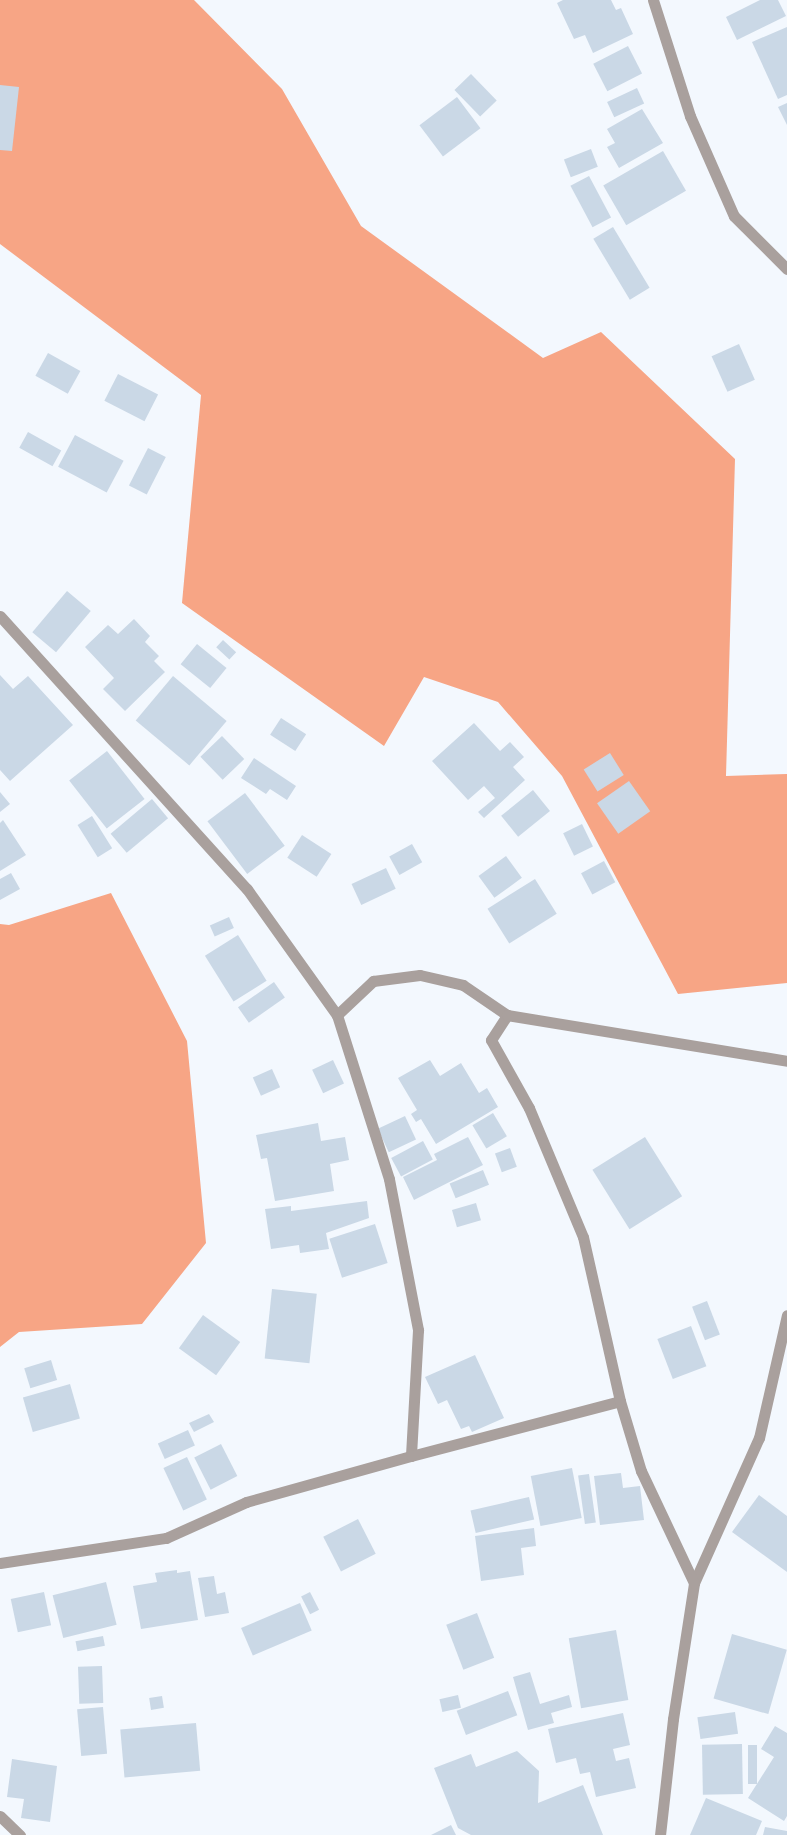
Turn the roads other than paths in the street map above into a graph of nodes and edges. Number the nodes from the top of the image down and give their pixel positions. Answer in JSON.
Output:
{"nodes":[{"id":1,"x":653,"y":0,"type":"edge"},
{"id":2,"x":787,"y":269,"type":"edge"},
{"id":3,"x":0,"y":616,"type":"edge"},
{"id":4,"x":337,"y":1015,"type":"junction"},
{"id":5,"x":507,"y":1015,"type":"junction"},
{"id":6,"x":787,"y":1061,"type":"edge"},
{"id":7,"x":787,"y":1315,"type":"edge"},
{"id":8,"x":620,"y":1401,"type":"junction"},
{"id":9,"x":410,"y":1456,"type":"junction"},
{"id":10,"x":0,"y":1563,"type":"edge"},
{"id":11,"x":694,"y":1583,"type":"junction"},
{"id":12,"x":0,"y":1816,"type":"edge"},
{"id":13,"x":20,"y":1835,"type":"edge"},
{"id":14,"x":660,"y":1835,"type":"edge"}],
"edges":[{"from":1,"to":2,"type":"street"},
{"from":3,"to":4,"type":"street"},
{"from":4,"to":5,"type":"street"},
{"from":4,"to":9,"type":"street"},
{"from":5,"to":6,"type":"street"},
{"from":5,"to":8,"type":"street"},
{"from":7,"to":11,"type":"street"},
{"from":8,"to":9,"type":"street"},
{"from":8,"to":11,"type":"street"},
{"from":9,"to":10,"type":"street"},
{"from":11,"to":14,"type":"street"},
{"from":12,"to":13,"type":"street"}]}
